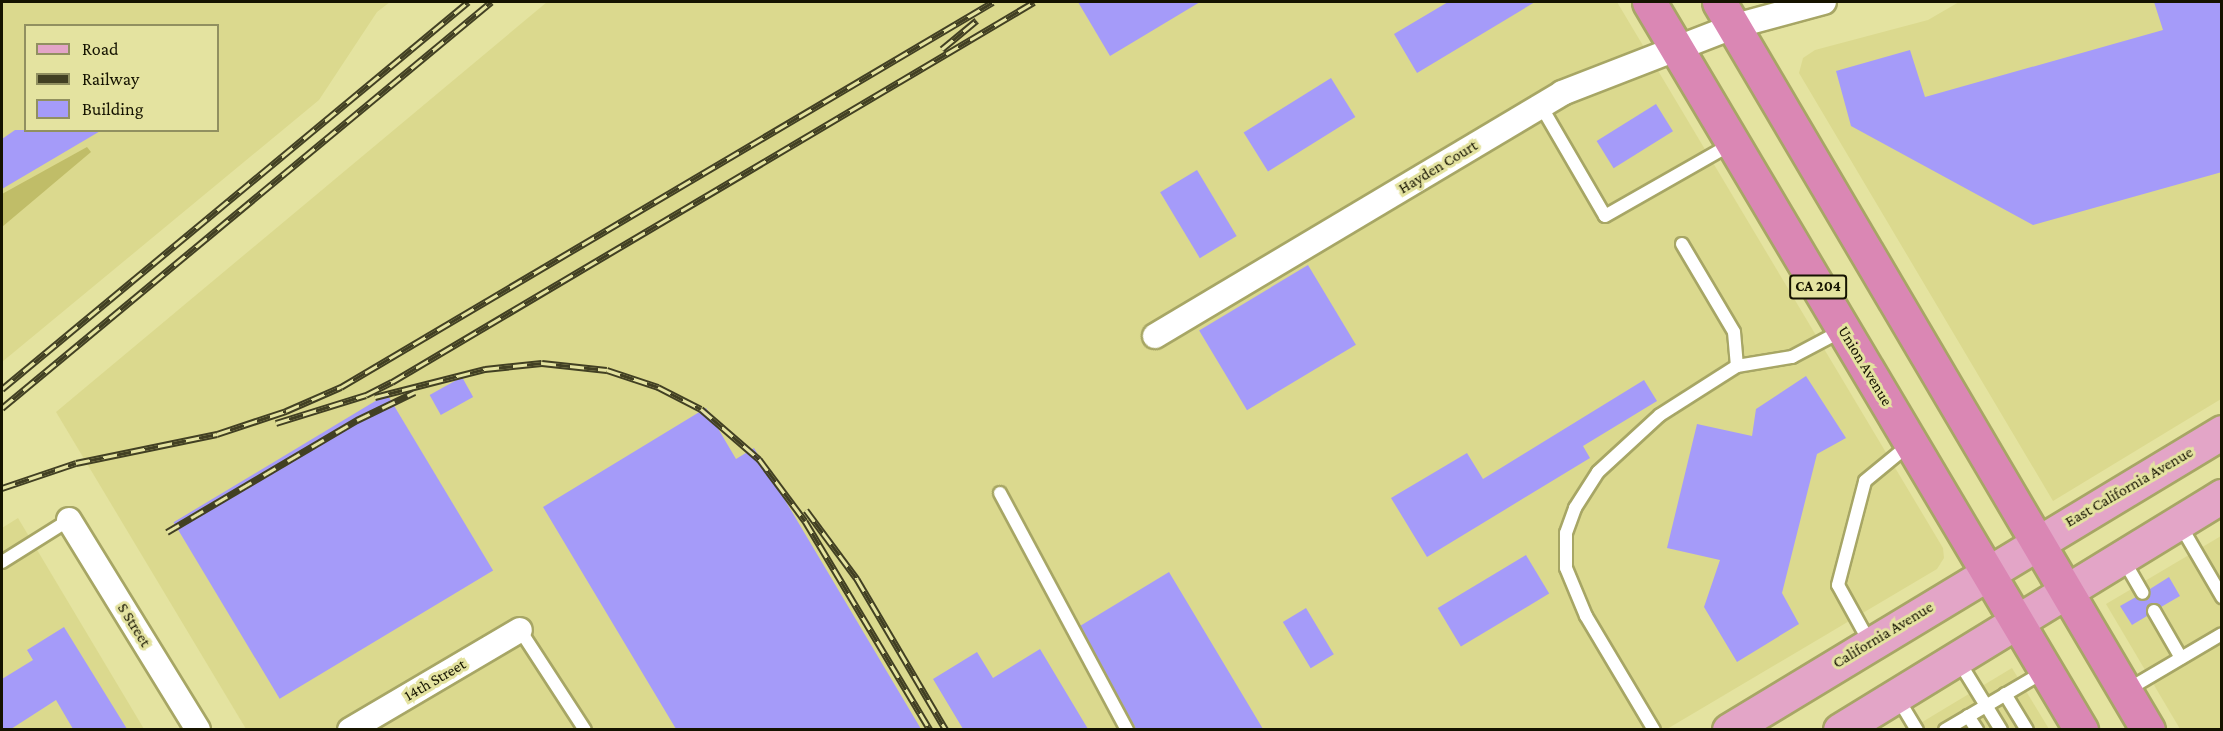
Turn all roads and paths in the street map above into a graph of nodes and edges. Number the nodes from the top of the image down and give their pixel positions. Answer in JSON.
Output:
{"nodes":[{"id":1,"x":1648,"y":2,"type":"edge"},
{"id":2,"x":1824,"y":2,"type":"edge"},
{"id":3,"x":1727,"y":14,"type":"edge"},
{"id":4,"x":1676,"y":48,"type":"junction"},
{"id":5,"x":1541,"y":106,"type":"junction"},
{"id":6,"x":1733,"y":143,"type":"junction"},
{"id":7,"x":1682,"y":244,"type":"dead end"},
{"id":8,"x":1844,"y":330,"type":"junction"},
{"id":9,"x":1155,"y":336,"type":"dead end"},
{"id":10,"x":1737,"y":366,"type":"junction"},
{"id":11,"x":2222,"y":432,"type":"edge"},
{"id":12,"x":1911,"y":443,"type":"junction"},
{"id":13,"x":1000,"y":493,"type":"dead end"},
{"id":14,"x":2222,"y":496,"type":"edge"},
{"id":15,"x":69,"y":520,"type":"joint"},
{"id":16,"x":2179,"y":523,"type":"junction"},
{"id":17,"x":2037,"y":541,"type":"junction"},
{"id":18,"x":2,"y":562,"type":"edge"},
{"id":19,"x":1987,"y":572,"type":"junction"},
{"id":20,"x":2066,"y":593,"type":"junction"},
{"id":21,"x":2222,"y":597,"type":"edge"},
{"id":22,"x":2154,"y":611,"type":"dead end"},
{"id":23,"x":2018,"y":623,"type":"junction"},
{"id":24,"x":520,"y":630,"type":"joint"},
{"id":25,"x":2222,"y":634,"type":"edge"},
{"id":26,"x":1870,"y":643,"type":"junction"},
{"id":27,"x":2181,"y":658,"type":"junction"},
{"id":28,"x":1957,"y":659,"type":"junction"},
{"id":29,"x":2046,"y":670,"type":"junction"},
{"id":30,"x":2125,"y":691,"type":"junction"},
{"id":31,"x":2005,"y":694,"type":"junction"},
{"id":32,"x":1896,"y":696,"type":"junction"},
{"id":33,"x":1985,"y":705,"type":"junction"},
{"id":34,"x":1968,"y":716,"type":"junction"},
{"id":35,"x":198,"y":729,"type":"edge"},
{"id":36,"x":350,"y":729,"type":"edge"},
{"id":37,"x":585,"y":729,"type":"edge"},
{"id":38,"x":1127,"y":729,"type":"edge"},
{"id":39,"x":1654,"y":729,"type":"edge"},
{"id":40,"x":1729,"y":729,"type":"edge"},
{"id":41,"x":1840,"y":729,"type":"edge"},
{"id":42,"x":1917,"y":729,"type":"edge"},
{"id":43,"x":1945,"y":729,"type":"edge"},
{"id":44,"x":1977,"y":729,"type":"edge"},
{"id":45,"x":2001,"y":729,"type":"edge"},
{"id":46,"x":2027,"y":729,"type":"edge"},
{"id":47,"x":2081,"y":729,"type":"edge"},
{"id":48,"x":2148,"y":729,"type":"edge"}],
"edges":[{"from":1,"to":4,"type":"highway","name":"Union Avenue","number":"CA 204"},
{"from":2,"to":3,"type":"street","name":"Hayden Court"},
{"from":3,"to":4,"type":"street","name":"Hayden Court"},
{"from":3,"to":17,"type":"highway"},
{"from":4,"to":5,"type":"street","name":"Hayden Court"},
{"from":4,"to":6,"type":"highway","name":"Union Avenue","number":"CA 204"},
{"from":5,"to":6,"type":"lane"},
{"from":5,"to":9,"type":"street","name":"Hayden Court"},
{"from":6,"to":8,"type":"highway","name":"Union Avenue","number":"CA 204"},
{"from":7,"to":10,"type":"lane"},
{"from":8,"to":10,"type":"lane"},
{"from":8,"to":12,"type":"highway","name":"Union Avenue","number":"CA 204"},
{"from":10,"to":39,"type":"lane"},
{"from":11,"to":17,"type":"main road","name":"East California Avenue"},
{"from":12,"to":19,"type":"highway","name":"Union Avenue","number":"CA 204"},
{"from":12,"to":26,"type":"lane"},
{"from":13,"to":38,"type":"lane"},
{"from":14,"to":16,"type":"main road"},
{"from":15,"to":18,"type":"lane"},
{"from":15,"to":35,"type":"street","name":"S Street"},
{"from":16,"to":20,"type":"main road"},
{"from":16,"to":21,"type":"lane"},
{"from":17,"to":19,"type":"main road","name":"California Avenue"},
{"from":17,"to":20,"type":"highway"},
{"from":19,"to":23,"type":"highway","name":"Union Avenue","number":"CA 204"},
{"from":19,"to":26,"type":"main road","name":"California Avenue"},
{"from":20,"to":23,"type":"main road"},
{"from":20,"to":30,"type":"highway"},
{"from":22,"to":27,"type":"lane"},
{"from":23,"to":28,"type":"main road"},
{"from":23,"to":29,"type":"highway","name":"Union Avenue","number":"CA 204"},
{"from":24,"to":36,"type":"street","name":"14th Street"},
{"from":24,"to":37,"type":"lane"},
{"from":25,"to":27,"type":"lane"},
{"from":26,"to":40,"type":"main road","name":"California Avenue"},
{"from":27,"to":30,"type":"lane"},
{"from":28,"to":32,"type":"main road"},
{"from":28,"to":33,"type":"lane"},
{"from":29,"to":31,"type":"lane"},
{"from":29,"to":47,"type":"highway","name":"Union Avenue","number":"CA 204"},
{"from":30,"to":48,"type":"highway"},
{"from":31,"to":33,"type":"lane"},
{"from":31,"to":46,"type":"lane"},
{"from":32,"to":41,"type":"main road"},
{"from":32,"to":42,"type":"lane"},
{"from":33,"to":34,"type":"lane"},
{"from":33,"to":45,"type":"lane"},
{"from":34,"to":43,"type":"lane"},
{"from":34,"to":44,"type":"lane"}]}
